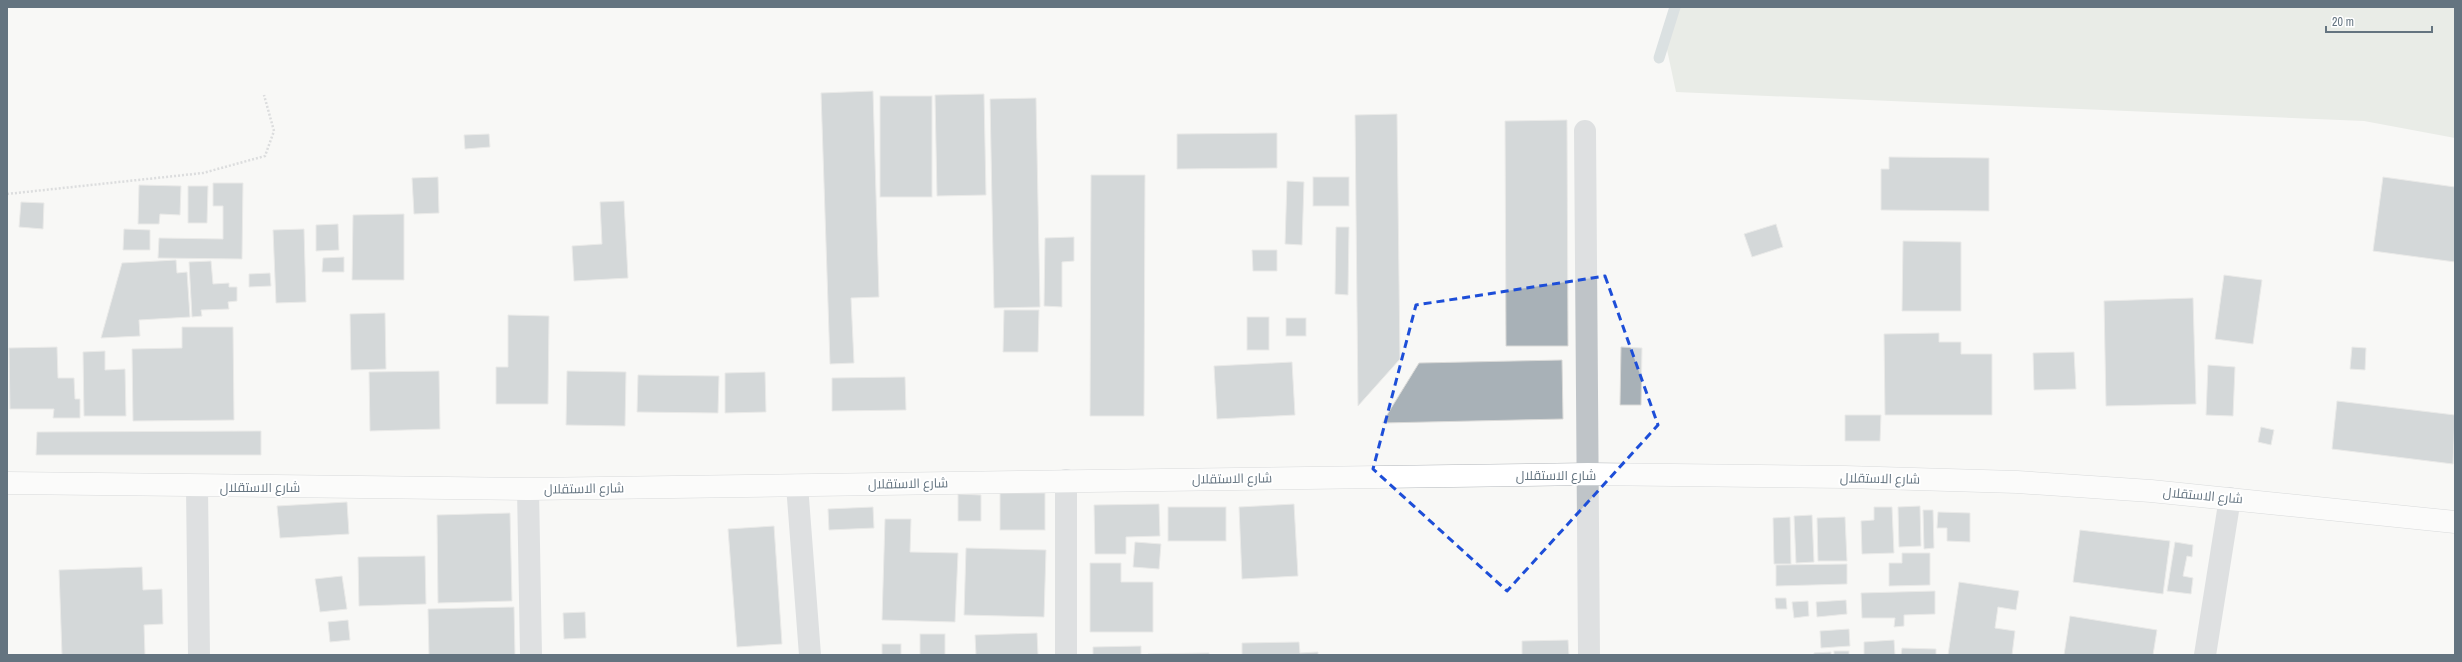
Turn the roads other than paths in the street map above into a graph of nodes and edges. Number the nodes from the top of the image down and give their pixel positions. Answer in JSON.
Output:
{"nodes":[{"id":1,"x":1585,"y":131,"type":"dead end"},
{"id":2,"x":1588,"y":474,"type":"junction"},
{"id":3,"x":1066,"y":480,"type":"junction"},
{"id":4,"x":7,"y":483,"type":"edge"},
{"id":5,"x":798,"y":485,"type":"junction"},
{"id":6,"x":197,"y":487,"type":"junction"},
{"id":7,"x":528,"y":489,"type":"junction"},
{"id":8,"x":2230,"y":498,"type":"junction"},
{"id":9,"x":2455,"y":522,"type":"edge"},
{"id":10,"x":199,"y":655,"type":"edge"},
{"id":11,"x":531,"y":655,"type":"edge"},
{"id":12,"x":810,"y":655,"type":"edge"},
{"id":13,"x":1066,"y":655,"type":"edge"},
{"id":14,"x":1589,"y":655,"type":"edge"},
{"id":15,"x":2205,"y":655,"type":"edge"}],
"edges":[{"from":1,"to":2,"type":"street"},
{"from":2,"to":3,"type":"highway","name":"شارع الاستقلال"},
{"from":2,"to":8,"type":"highway","name":"شارع الاستقلال"},
{"from":2,"to":14,"type":"street"},
{"from":3,"to":5,"type":"highway","name":"شارع الاستقلال"},
{"from":3,"to":13,"type":"street"},
{"from":4,"to":6,"type":"highway","name":"شارع الاستقلال"},
{"from":5,"to":7,"type":"highway","name":"شارع الاستقلال"},
{"from":5,"to":12,"type":"street"},
{"from":6,"to":7,"type":"highway","name":"شارع الاستقلال"},
{"from":6,"to":10,"type":"street"},
{"from":7,"to":11,"type":"street"},
{"from":8,"to":9,"type":"highway","name":"شارع الاستقلال"},
{"from":8,"to":15,"type":"street"}]}
